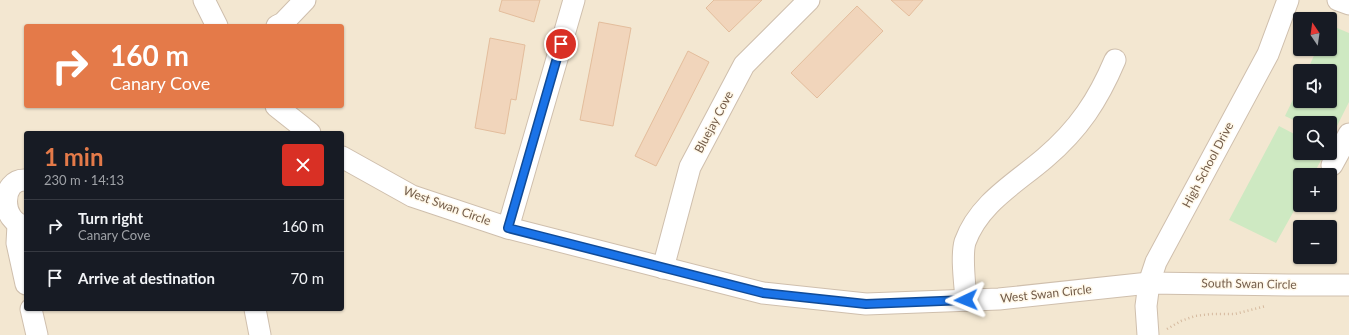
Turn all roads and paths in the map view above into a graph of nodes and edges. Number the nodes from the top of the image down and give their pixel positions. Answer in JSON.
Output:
{"nodes":[{"id":1,"x":204,"y":0,"type":"edge"},
{"id":2,"x":305,"y":0,"type":"edge"},
{"id":3,"x":574,"y":0,"type":"edge"},
{"id":4,"x":809,"y":0,"type":"edge"},
{"id":5,"x":1288,"y":0,"type":"edge"},
{"id":6,"x":1338,"y":0,"type":"edge"},
{"id":7,"x":1349,"y":4,"type":"edge"},
{"id":8,"x":216,"y":24,"type":"edge"},
{"id":9,"x":281,"y":24,"type":"edge"},
{"id":10,"x":1115,"y":60,"type":"dead end"},
{"id":11,"x":279,"y":108,"type":"edge"},
{"id":12,"x":307,"y":131,"type":"edge"},
{"id":13,"x":1349,"y":134,"type":"edge"},
{"id":14,"x":344,"y":157,"type":"edge"},
{"id":15,"x":1332,"y":165,"type":"dead end"},
{"id":16,"x":24,"y":180,"type":"edge"},
{"id":17,"x":22,"y":225,"type":"edge"},
{"id":18,"x":508,"y":228,"type":"junction"},
{"id":19,"x":663,"y":268,"type":"junction"},
{"id":20,"x":24,"y":275,"type":"edge"},
{"id":21,"x":1149,"y":283,"type":"junction"},
{"id":22,"x":1288,"y":285,"type":"junction"},
{"id":23,"x":1349,"y":285,"type":"edge"},
{"id":24,"x":966,"y":300,"type":"junction"},
{"id":25,"x":31,"y":311,"type":"edge"},
{"id":26,"x":255,"y":311,"type":"edge"},
{"id":27,"x":1155,"y":333,"type":"edge"},
{"id":28,"x":36,"y":335,"type":"edge"},
{"id":29,"x":260,"y":335,"type":"edge"}],
"edges":[{"from":1,"to":8,"type":"street"},
{"from":2,"to":9,"type":"street"},
{"from":3,"to":18,"type":"street"},
{"from":4,"to":19,"type":"street","name":"Bluejay Cove"},
{"from":5,"to":21,"type":"street","name":"High School Drive"},
{"from":6,"to":7,"type":"street"},
{"from":10,"to":24,"type":"street"},
{"from":11,"to":12,"type":"street"},
{"from":13,"to":15,"type":"street"},
{"from":14,"to":18,"type":"street","name":"West Swan Circle"},
{"from":16,"to":17,"type":"street"},
{"from":17,"to":20,"type":"street"},
{"from":18,"to":19,"type":"street","name":"West Swan Circle"},
{"from":19,"to":24,"type":"street","name":"West Swan Circle"},
{"from":21,"to":22,"type":"street","name":"South Swan Circle"},
{"from":21,"to":24,"type":"street","name":"West Swan Circle"},
{"from":21,"to":27,"type":"street","name":"High School Drive"},
{"from":22,"to":23,"type":"street","name":"South Swan Circle"},
{"from":22,"to":27,"type":"path"},
{"from":25,"to":28,"type":"street"},
{"from":26,"to":29,"type":"street"}]}
